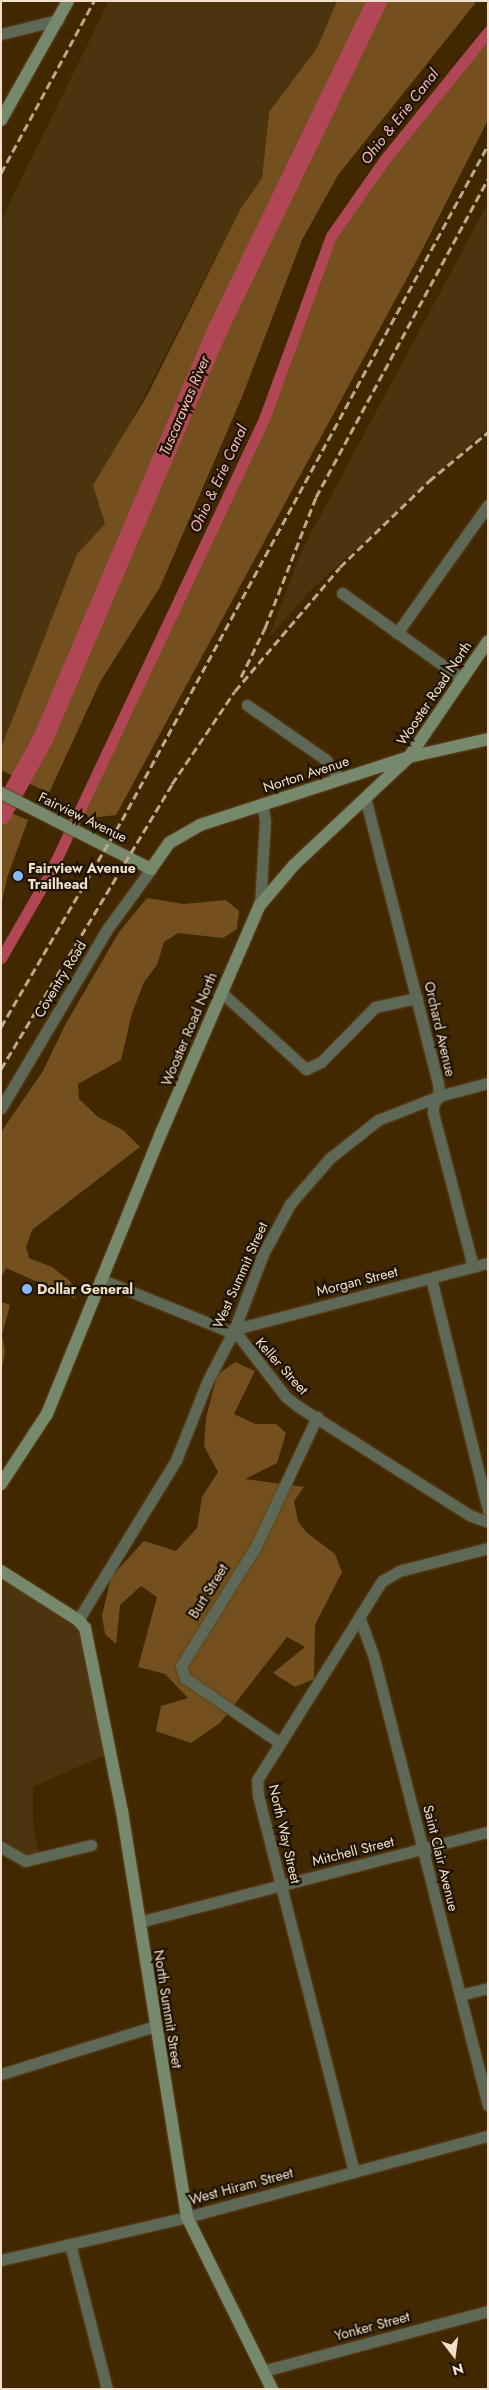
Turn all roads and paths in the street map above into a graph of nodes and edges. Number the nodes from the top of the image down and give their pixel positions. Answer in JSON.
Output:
{"nodes":[{"id":1,"x":68,"y":1,"type":"edge"},
{"id":2,"x":58,"y":20,"type":"junction"},
{"id":3,"x":1,"y":34,"type":"edge"},
{"id":4,"x":1,"y":120,"type":"edge"},
{"id":5,"x":488,"y":505,"type":"edge"},
{"id":6,"x":342,"y":592,"type":"dead end"},
{"id":7,"x":397,"y":633,"type":"junction"},
{"id":8,"x":488,"y":642,"type":"edge"},
{"id":9,"x":462,"y":679,"type":"junction"},
{"id":10,"x":247,"y":705,"type":"dead end"},
{"id":11,"x":488,"y":739,"type":"edge"},
{"id":12,"x":409,"y":757,"type":"junction"},
{"id":13,"x":340,"y":779,"type":"junction"},
{"id":14,"x":1,"y":793,"type":"edge"},
{"id":15,"x":365,"y":797,"type":"junction"},
{"id":16,"x":262,"y":804,"type":"junction"},
{"id":17,"x":152,"y":869,"type":"junction"},
{"id":18,"x":260,"y":905,"type":"junction"},
{"id":19,"x":220,"y":992,"type":"junction"},
{"id":20,"x":417,"y":998,"type":"junction"},
{"id":21,"x":488,"y":1083,"type":"edge"},
{"id":22,"x":439,"y":1096,"type":"junction"},
{"id":23,"x":1,"y":1108,"type":"edge"},
{"id":24,"x":488,"y":1263,"type":"edge"},
{"id":25,"x":472,"y":1267,"type":"junction"},
{"id":26,"x":431,"y":1278,"type":"junction"},
{"id":27,"x":100,"y":1279,"type":"junction"},
{"id":28,"x":234,"y":1330,"type":"junction"},
{"id":29,"x":317,"y":1418,"type":"junction"},
{"id":30,"x":1,"y":1484,"type":"edge"},
{"id":31,"x":488,"y":1510,"type":"edge"},
{"id":32,"x":488,"y":1522,"type":"edge"},
{"id":33,"x":488,"y":1548,"type":"edge"},
{"id":34,"x":1,"y":1571,"type":"edge"},
{"id":35,"x":360,"y":1619,"type":"junction"},
{"id":36,"x":78,"y":1620,"type":"junction"},
{"id":37,"x":280,"y":1743,"type":"junction"},
{"id":38,"x":488,"y":1832,"type":"edge"},
{"id":39,"x":91,"y":1845,"type":"dead end"},
{"id":40,"x":1,"y":1848,"type":"edge"},
{"id":41,"x":423,"y":1849,"type":"junction"},
{"id":42,"x":281,"y":1884,"type":"junction"},
{"id":43,"x":139,"y":1922,"type":"junction"},
{"id":44,"x":488,"y":1988,"type":"edge"},
{"id":45,"x":460,"y":1995,"type":"junction"},
{"id":46,"x":155,"y":2026,"type":"junction"},
{"id":47,"x":1,"y":2074,"type":"edge"},
{"id":48,"x":488,"y":2106,"type":"edge"},
{"id":49,"x":488,"y":2136,"type":"edge"},
{"id":50,"x":354,"y":2172,"type":"junction"},
{"id":51,"x":187,"y":2216,"type":"junction"},
{"id":52,"x":70,"y":2244,"type":"junction"},
{"id":53,"x":1,"y":2260,"type":"edge"},
{"id":54,"x":488,"y":2311,"type":"edge"},
{"id":55,"x":263,"y":2371,"type":"junction"},
{"id":56,"x":107,"y":2389,"type":"edge"},
{"id":57,"x":272,"y":2389,"type":"edge"}],
"edges":[{"from":1,"to":2,"type":"street"},
{"from":2,"to":3,"type":"street"},
{"from":2,"to":4,"type":"street"},
{"from":5,"to":7,"type":"street"},
{"from":6,"to":7,"type":"street"},
{"from":7,"to":9,"type":"street"},
{"from":8,"to":9,"type":"street","name":"Wooster Road North"},
{"from":9,"to":12,"type":"street","name":"Wooster Road North"},
{"from":10,"to":13,"type":"street"},
{"from":11,"to":12,"type":"street","name":"Norton Avenue"},
{"from":12,"to":13,"type":"street","name":"Norton Avenue"},
{"from":12,"to":15,"type":"street","name":"Wooster Road North"},
{"from":13,"to":16,"type":"street","name":"Norton Avenue"},
{"from":14,"to":17,"type":"street","name":"Fairview Avenue"},
{"from":15,"to":18,"type":"street","name":"Wooster Road North"},
{"from":15,"to":20,"type":"street","name":"Orchard Avenue"},
{"from":16,"to":17,"type":"street","name":"Norton Avenue"},
{"from":16,"to":18,"type":"street"},
{"from":17,"to":23,"type":"street","name":"Coventry Road"},
{"from":18,"to":19,"type":"street","name":"Wooster Road North"},
{"from":19,"to":20,"type":"street"},
{"from":19,"to":27,"type":"street","name":"Wooster Road North"},
{"from":20,"to":22,"type":"street","name":"Orchard Avenue"},
{"from":21,"to":22,"type":"street","name":"West Summit Street"},
{"from":22,"to":25,"type":"street","name":"Orchard Avenue"},
{"from":22,"to":28,"type":"street","name":"West Summit Street"},
{"from":24,"to":25,"type":"street","name":"Morgan Street"},
{"from":25,"to":26,"type":"street","name":"Morgan Street"},
{"from":26,"to":28,"type":"street","name":"Morgan Street"},
{"from":26,"to":31,"type":"street"},
{"from":27,"to":28,"type":"street"},
{"from":27,"to":30,"type":"street","name":"Wooster Road North"},
{"from":28,"to":29,"type":"street","name":"Keller Street"},
{"from":28,"to":36,"type":"street","name":"West Summit Street"},
{"from":29,"to":32,"type":"street","name":"Keller Street"},
{"from":29,"to":37,"type":"street","name":"Burt Street"},
{"from":33,"to":35,"type":"street","name":"North Way Street"},
{"from":34,"to":36,"type":"street"},
{"from":35,"to":37,"type":"street","name":"North Way Street"},
{"from":35,"to":41,"type":"street","name":"Saint Clair Avenue"},
{"from":36,"to":43,"type":"street","name":"North Summit Street"},
{"from":37,"to":42,"type":"street","name":"North Way Street"},
{"from":38,"to":41,"type":"street","name":"Mitchell Street"},
{"from":39,"to":40,"type":"street"},
{"from":41,"to":42,"type":"street","name":"Mitchell Street"},
{"from":41,"to":45,"type":"street","name":"Saint Clair Avenue"},
{"from":42,"to":43,"type":"street","name":"Mitchell Street"},
{"from":42,"to":50,"type":"street","name":"North Way Street"},
{"from":43,"to":46,"type":"street","name":"North Summit Street"},
{"from":44,"to":45,"type":"street"},
{"from":45,"to":48,"type":"street","name":"Saint Clair Avenue"},
{"from":46,"to":47,"type":"street"},
{"from":46,"to":51,"type":"street","name":"North Summit Street"},
{"from":49,"to":50,"type":"street","name":"West Hiram Street"},
{"from":50,"to":51,"type":"street","name":"West Hiram Street"},
{"from":51,"to":52,"type":"street","name":"West Hiram Street"},
{"from":51,"to":55,"type":"street","name":"North Summit Street"},
{"from":52,"to":53,"type":"street","name":"West Hiram Street"},
{"from":52,"to":56,"type":"street"},
{"from":54,"to":55,"type":"street","name":"Yonker Street"},
{"from":55,"to":57,"type":"street","name":"North Summit Street"}]}
